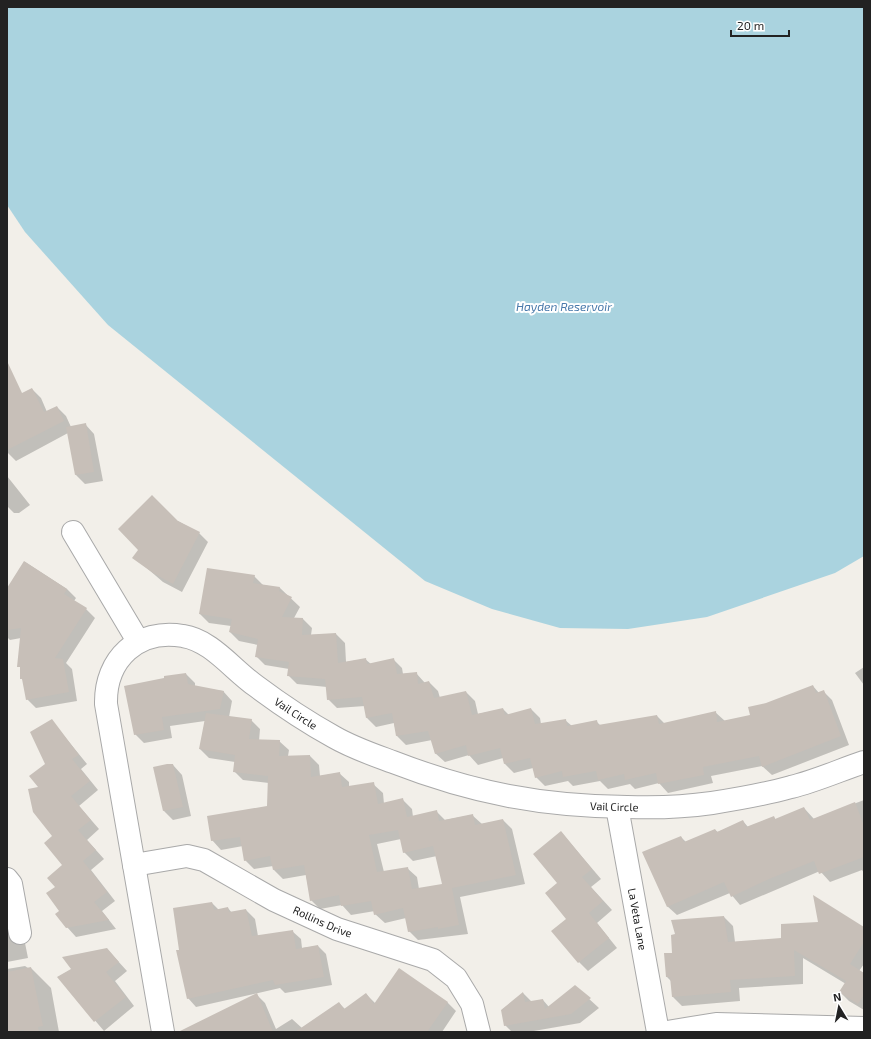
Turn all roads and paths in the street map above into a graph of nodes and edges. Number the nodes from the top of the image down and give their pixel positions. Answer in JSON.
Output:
{"nodes":[{"id":1,"x":73,"y":532,"type":"dead end"},
{"id":2,"x":138,"y":641,"type":"junction"},
{"id":3,"x":864,"y":762,"type":"edge"},
{"id":4,"x":617,"y":807,"type":"junction"},
{"id":5,"x":134,"y":865,"type":"junction"},
{"id":6,"x":7,"y":879,"type":"edge"},
{"id":7,"x":20,"y":933,"type":"dead end"},
{"id":8,"x":782,"y":1028,"type":"edge"},
{"id":9,"x":864,"y":1028,"type":"edge"},
{"id":10,"x":163,"y":1032,"type":"edge"},
{"id":11,"x":479,"y":1032,"type":"edge"},
{"id":12,"x":658,"y":1032,"type":"edge"},
{"id":13,"x":667,"y":1032,"type":"edge"}],
"edges":[{"from":1,"to":2,"type":"street"},
{"from":2,"to":4,"type":"street","name":"Vail Circle"},
{"from":2,"to":5,"type":"street","name":"Vail Circle"},
{"from":3,"to":4,"type":"street","name":"Vail Circle"},
{"from":4,"to":12,"type":"street","name":"La Veta Lane"},
{"from":5,"to":10,"type":"street","name":"Vail Circle"},
{"from":5,"to":11,"type":"street","name":"Rollins Drive"},
{"from":6,"to":7,"type":"street"},
{"from":8,"to":9,"type":"street"},
{"from":8,"to":13,"type":"street"}]}
